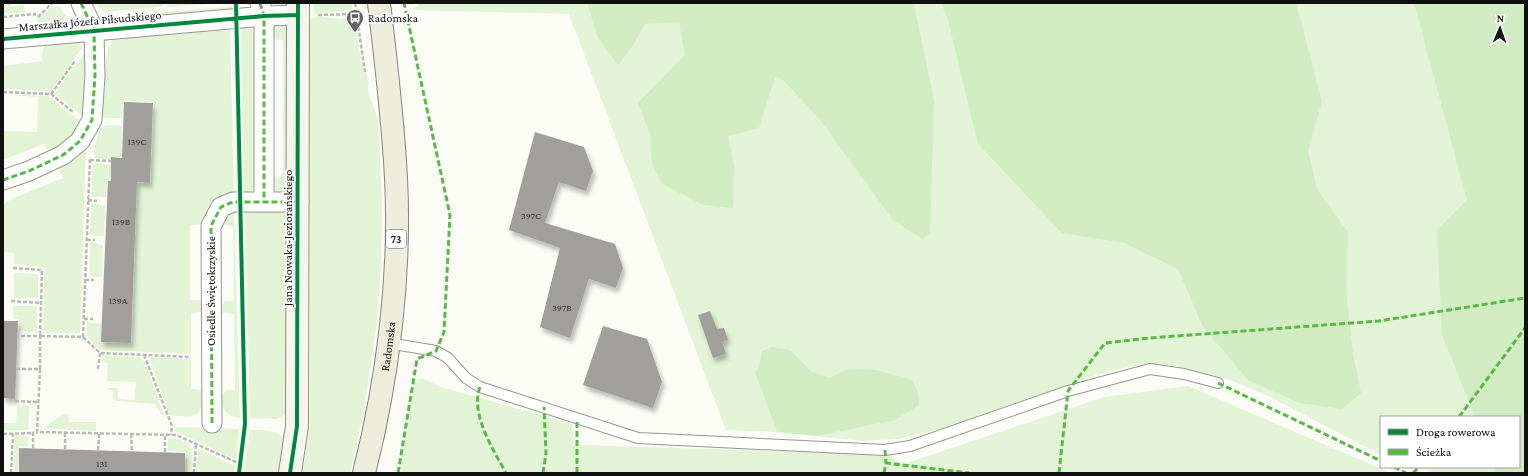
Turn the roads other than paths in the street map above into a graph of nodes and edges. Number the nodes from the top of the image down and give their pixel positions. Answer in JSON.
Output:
{"nodes":[{"id":1,"x":81,"y":3,"type":"edge"},
{"id":2,"x":378,"y":3,"type":"edge"},
{"id":3,"x":262,"y":9,"type":"edge"},
{"id":4,"x":302,"y":11,"type":"edge"},
{"id":5,"x":94,"y":31,"type":"junction"},
{"id":6,"x":3,"y":39,"type":"edge"},
{"id":7,"x":3,"y":180,"type":"edge"},
{"id":8,"x":264,"y":202,"type":"junction"},
{"id":9,"x":299,"y":202,"type":"junction"},
{"id":10,"x":388,"y":343,"type":"junction"},
{"id":11,"x":1218,"y":383,"type":"dead end"},
{"id":12,"x":212,"y":423,"type":"dead end"},
{"id":13,"x":290,"y":473,"type":"edge"},
{"id":14,"x":364,"y":473,"type":"edge"}],
"edges":[{"from":1,"to":5,"type":"street"},
{"from":2,"to":10,"type":"main road","name":"Radomska","number":"73"},
{"from":3,"to":4,"type":"street","name":"Marszałka Józefa Piłsudskiego"},
{"from":3,"to":5,"type":"street","name":"Marszałka Józefa Piłsudskiego"},
{"from":3,"to":8,"type":"street"},
{"from":4,"to":9,"type":"street","name":"Jana Nowaka-Jeziorańskiego"},
{"from":5,"to":6,"type":"street","name":"Marszałka Józefa Piłsudskiego"},
{"from":5,"to":7,"type":"street"},
{"from":8,"to":9,"type":"street","name":"Osiedle Świętokrzyskie"},
{"from":8,"to":12,"type":"street","name":"Osiedle Świętokrzyskie"},
{"from":9,"to":13,"type":"street","name":"Jana Nowaka-Jeziorańskiego"},
{"from":10,"to":11,"type":"lane"},
{"from":10,"to":14,"type":"main road","name":"Radomska","number":"73"}]}
